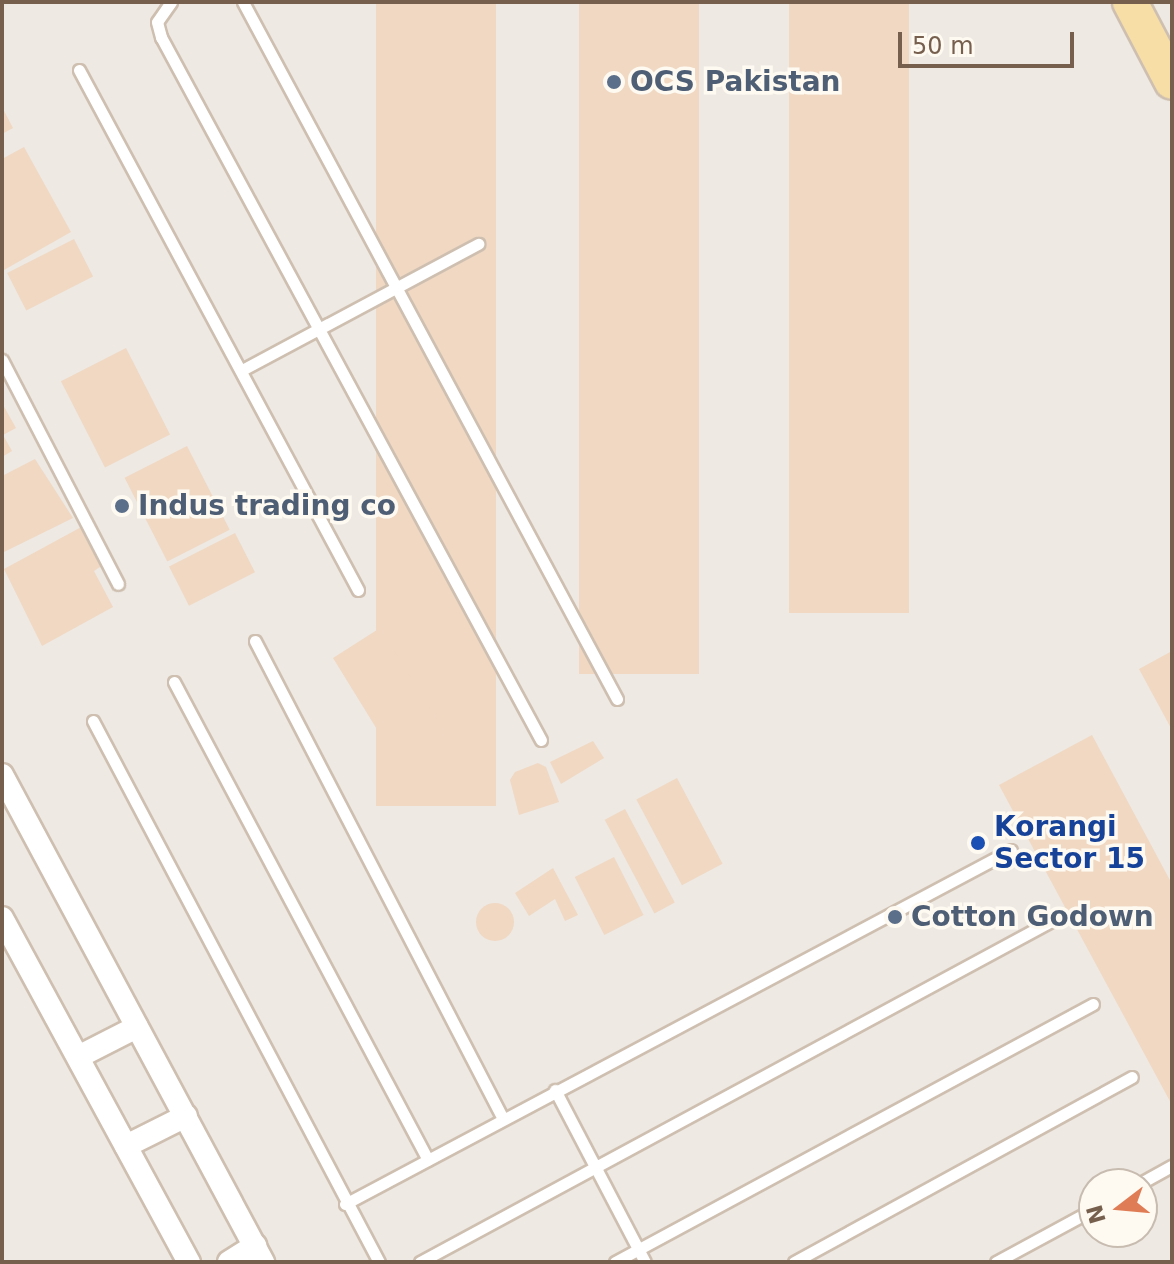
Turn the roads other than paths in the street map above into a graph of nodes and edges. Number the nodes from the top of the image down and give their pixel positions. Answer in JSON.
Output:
{"nodes":[{"id":1,"x":171,"y":2,"type":"edge"},
{"id":2,"x":243,"y":2,"type":"edge"},
{"id":3,"x":1130,"y":2,"type":"edge"},
{"id":4,"x":79,"y":70,"type":"dead end"},
{"id":5,"x":1172,"y":82,"type":"edge"},
{"id":6,"x":478,"y":244,"type":"dead end"},
{"id":7,"x":396,"y":288,"type":"junction"},
{"id":8,"x":319,"y":330,"type":"junction"},
{"id":9,"x":2,"y":360,"type":"edge"},
{"id":10,"x":242,"y":370,"type":"junction"},
{"id":11,"x":118,"y":584,"type":"dead end"},
{"id":12,"x":358,"y":590,"type":"dead end"},
{"id":13,"x":255,"y":641,"type":"dead end"},
{"id":14,"x":174,"y":682,"type":"dead end"},
{"id":15,"x":617,"y":699,"type":"dead end"},
{"id":16,"x":93,"y":721,"type":"dead end"},
{"id":17,"x":541,"y":740,"type":"dead end"},
{"id":18,"x":2,"y":775,"type":"edge"},
{"id":19,"x":1011,"y":850,"type":"dead end"},
{"id":20,"x":2,"y":918,"type":"edge"},
{"id":21,"x":1049,"y":922,"type":"dead end"},
{"id":22,"x":1093,"y":1004,"type":"dead end"},
{"id":23,"x":137,"y":1027,"type":"junction"},
{"id":24,"x":78,"y":1057,"type":"junction"},
{"id":25,"x":1132,"y":1077,"type":"dead end"},
{"id":26,"x":555,"y":1090,"type":"junction"},
{"id":27,"x":186,"y":1116,"type":"junction"},
{"id":28,"x":502,"y":1117,"type":"junction"},
{"id":29,"x":126,"y":1146,"type":"junction"},
{"id":30,"x":428,"y":1160,"type":"junction"},
{"id":31,"x":595,"y":1172,"type":"junction"},
{"id":32,"x":345,"y":1204,"type":"junction"},
{"id":33,"x":1078,"y":1218,"type":"edge"},
{"id":34,"x":638,"y":1249,"type":"junction"},
{"id":35,"x":259,"y":1254,"type":"edge"},
{"id":36,"x":189,"y":1262,"type":"edge"},
{"id":37,"x":229,"y":1262,"type":"edge"},
{"id":38,"x":379,"y":1262,"type":"edge"},
{"id":39,"x":420,"y":1262,"type":"edge"},
{"id":40,"x":615,"y":1262,"type":"edge"},
{"id":41,"x":645,"y":1262,"type":"edge"},
{"id":42,"x":794,"y":1262,"type":"edge"},
{"id":43,"x":996,"y":1262,"type":"edge"}],
"edges":[{"from":1,"to":8,"type":"lane"},
{"from":2,"to":7,"type":"lane"},
{"from":3,"to":5,"type":"main road"},
{"from":4,"to":10,"type":"lane"},
{"from":6,"to":7,"type":"lane"},
{"from":7,"to":8,"type":"lane"},
{"from":7,"to":15,"type":"lane"},
{"from":8,"to":10,"type":"lane"},
{"from":8,"to":17,"type":"lane"},
{"from":9,"to":11,"type":"lane"},
{"from":10,"to":12,"type":"lane"},
{"from":13,"to":28,"type":"lane"},
{"from":14,"to":30,"type":"lane"},
{"from":16,"to":32,"type":"lane"},
{"from":18,"to":23,"type":"street"},
{"from":19,"to":26,"type":"lane"},
{"from":20,"to":24,"type":"street"},
{"from":21,"to":31,"type":"lane"},
{"from":22,"to":34,"type":"lane"},
{"from":23,"to":24,"type":"street"},
{"from":23,"to":27,"type":"street"},
{"from":24,"to":29,"type":"street"},
{"from":25,"to":42,"type":"lane"},
{"from":26,"to":28,"type":"lane"},
{"from":26,"to":31,"type":"lane"},
{"from":27,"to":29,"type":"street"},
{"from":27,"to":35,"type":"street"},
{"from":28,"to":30,"type":"lane"},
{"from":29,"to":36,"type":"street"},
{"from":30,"to":32,"type":"lane"},
{"from":31,"to":34,"type":"lane"},
{"from":31,"to":39,"type":"lane"},
{"from":32,"to":38,"type":"lane"},
{"from":33,"to":43,"type":"lane"},
{"from":34,"to":40,"type":"lane"},
{"from":34,"to":41,"type":"lane"},
{"from":35,"to":37,"type":"street"}]}
